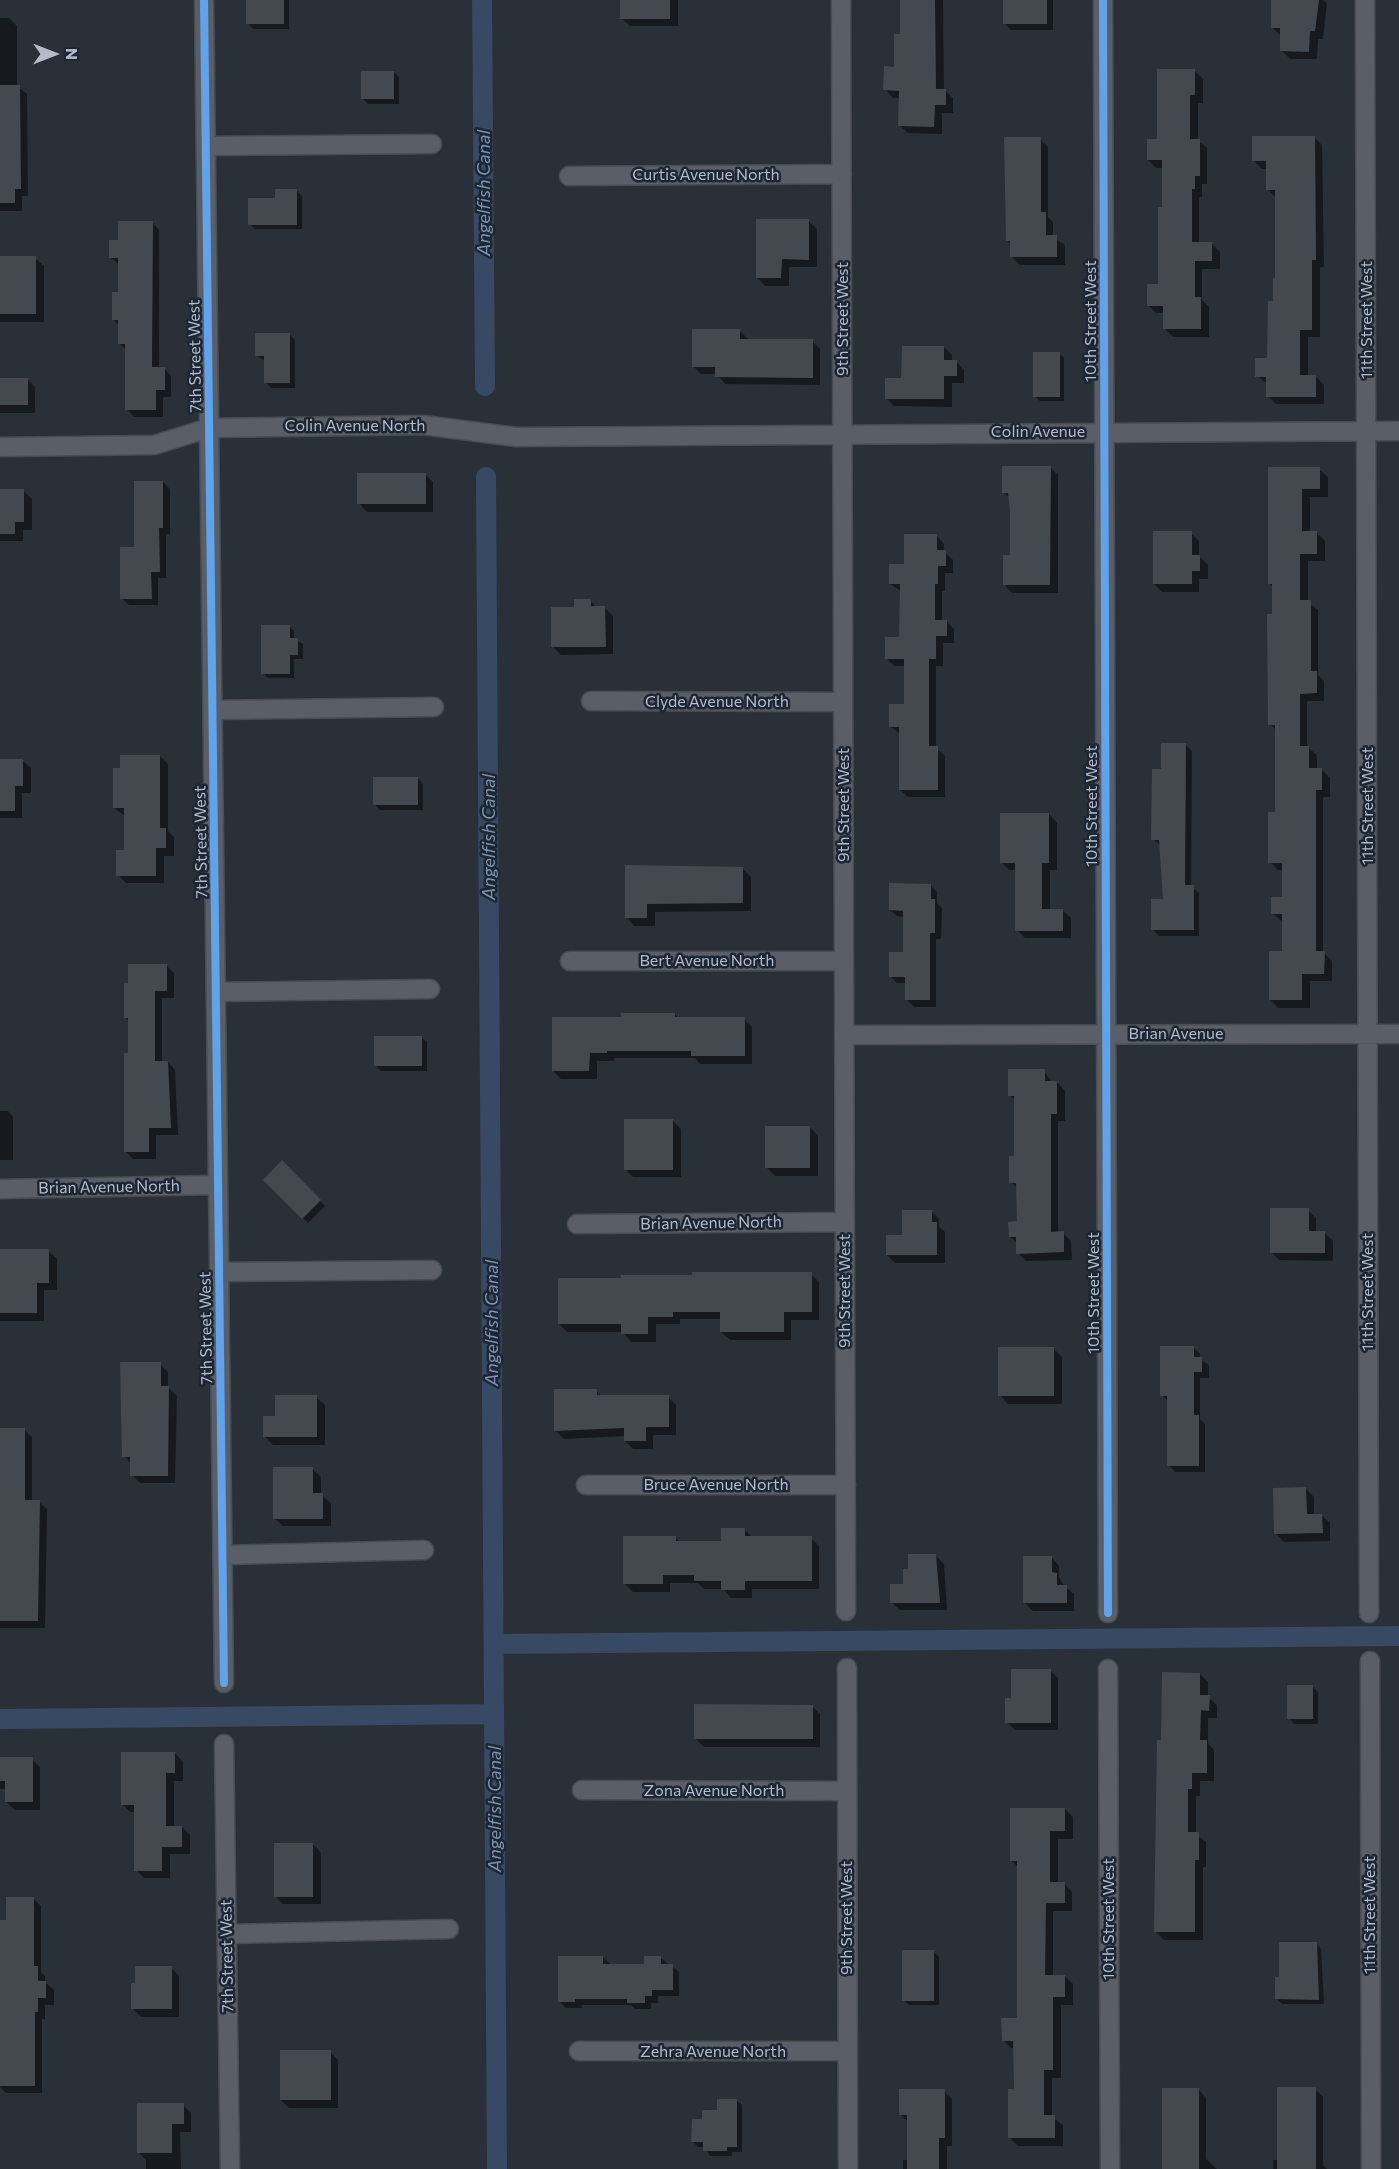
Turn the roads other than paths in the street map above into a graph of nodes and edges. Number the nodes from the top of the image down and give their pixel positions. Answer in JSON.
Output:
{"nodes":[{"id":1,"x":204,"y":0,"type":"edge"},
{"id":2,"x":841,"y":0,"type":"edge"},
{"id":3,"x":1103,"y":0,"type":"edge"},
{"id":4,"x":1365,"y":0,"type":"edge"},
{"id":5,"x":432,"y":144,"type":"dead end"},
{"id":6,"x":206,"y":147,"type":"junction"},
{"id":7,"x":842,"y":174,"type":"junction"},
{"id":8,"x":569,"y":176,"type":"dead end"},
{"id":9,"x":209,"y":428,"type":"junction"},
{"id":10,"x":1399,"y":431,"type":"edge"},
{"id":11,"x":1106,"y":432,"type":"junction"},
{"id":12,"x":1367,"y":432,"type":"junction"},
{"id":13,"x":844,"y":434,"type":"junction"},
{"id":14,"x":713,"y":436,"type":"joint"},
{"id":15,"x":0,"y":447,"type":"edge"},
{"id":16,"x":591,"y":701,"type":"dead end"},
{"id":17,"x":843,"y":702,"type":"junction"},
{"id":18,"x":434,"y":707,"type":"dead end"},
{"id":19,"x":213,"y":710,"type":"junction"},
{"id":20,"x":570,"y":961,"type":"dead end"},
{"id":21,"x":844,"y":961,"type":"junction"},
{"id":22,"x":430,"y":989,"type":"dead end"},
{"id":23,"x":216,"y":992,"type":"junction"},
{"id":24,"x":1106,"y":1034,"type":"junction"},
{"id":25,"x":1368,"y":1034,"type":"junction"},
{"id":26,"x":1399,"y":1034,"type":"edge"},
{"id":27,"x":845,"y":1035,"type":"junction"},
{"id":28,"x":217,"y":1185,"type":"junction"},
{"id":29,"x":0,"y":1188,"type":"edge"},
{"id":30,"x":845,"y":1222,"type":"junction"},
{"id":31,"x":577,"y":1224,"type":"dead end"},
{"id":32,"x":432,"y":1270,"type":"dead end"},
{"id":33,"x":219,"y":1272,"type":"junction"},
{"id":34,"x":586,"y":1485,"type":"dead end"},
{"id":35,"x":846,"y":1485,"type":"junction"},
{"id":36,"x":424,"y":1550,"type":"dead end"},
{"id":37,"x":223,"y":1555,"type":"junction"},
{"id":38,"x":846,"y":1611,"type":"dead end"},
{"id":39,"x":1108,"y":1613,"type":"dead end"},
{"id":40,"x":1369,"y":1613,"type":"dead end"},
{"id":41,"x":1370,"y":1661,"type":"dead end"},
{"id":42,"x":847,"y":1668,"type":"dead end"},
{"id":43,"x":1108,"y":1670,"type":"dead end"},
{"id":44,"x":224,"y":1683,"type":"dead end"},
{"id":45,"x":224,"y":1744,"type":"dead end"},
{"id":46,"x":582,"y":1790,"type":"dead end"},
{"id":47,"x":847,"y":1791,"type":"junction"},
{"id":48,"x":449,"y":1929,"type":"dead end"},
{"id":49,"x":227,"y":1934,"type":"junction"},
{"id":50,"x":579,"y":2051,"type":"dead end"},
{"id":51,"x":847,"y":2051,"type":"junction"},
{"id":52,"x":230,"y":2169,"type":"edge"},
{"id":53,"x":848,"y":2169,"type":"edge"},
{"id":54,"x":1110,"y":2169,"type":"edge"},
{"id":55,"x":1371,"y":2169,"type":"edge"}],
"edges":[{"from":1,"to":6,"type":"street","name":"7th Street West"},
{"from":2,"to":7,"type":"street","name":"9th Street West"},
{"from":3,"to":11,"type":"street","name":"10th Street West"},
{"from":4,"to":12,"type":"street","name":"11th Street West"},
{"from":5,"to":6,"type":"street"},
{"from":6,"to":9,"type":"street","name":"7th Street West"},
{"from":7,"to":8,"type":"street","name":"Curtis Avenue North"},
{"from":7,"to":13,"type":"street","name":"9th Street West"},
{"from":9,"to":14,"type":"street","name":"Colin Avenue North"},
{"from":9,"to":15,"type":"street","name":"Colin Avenue North"},
{"from":9,"to":19,"type":"street","name":"7th Street West"},
{"from":10,"to":12,"type":"street","name":"Colin Avenue"},
{"from":11,"to":12,"type":"street","name":"Colin Avenue"},
{"from":11,"to":13,"type":"street","name":"Colin Avenue"},
{"from":11,"to":24,"type":"street","name":"10th Street West"},
{"from":12,"to":25,"type":"street","name":"11th Street West"},
{"from":13,"to":14,"type":"street","name":"Colin Avenue"},
{"from":13,"to":17,"type":"street","name":"9th Street West"},
{"from":16,"to":17,"type":"street","name":"Clyde Avenue North"},
{"from":17,"to":21,"type":"street","name":"9th Street West"},
{"from":18,"to":19,"type":"street"},
{"from":19,"to":23,"type":"street","name":"7th Street West"},
{"from":20,"to":21,"type":"street","name":"Bert Avenue North"},
{"from":21,"to":27,"type":"street","name":"9th Street West"},
{"from":22,"to":23,"type":"street"},
{"from":23,"to":28,"type":"street","name":"7th Street West"},
{"from":24,"to":25,"type":"street","name":"Brian Avenue"},
{"from":24,"to":27,"type":"street","name":"Brian Avenue"},
{"from":24,"to":39,"type":"street","name":"10th Street West"},
{"from":25,"to":26,"type":"street","name":"Brian Avenue"},
{"from":25,"to":40,"type":"street","name":"11th Street West"},
{"from":27,"to":30,"type":"street","name":"9th Street West"},
{"from":28,"to":29,"type":"street","name":"Brian Avenue North"},
{"from":28,"to":33,"type":"street","name":"7th Street West"},
{"from":30,"to":31,"type":"street","name":"Brian Avenue North"},
{"from":30,"to":35,"type":"street","name":"9th Street West"},
{"from":32,"to":33,"type":"street"},
{"from":33,"to":37,"type":"street","name":"7th Street West"},
{"from":34,"to":35,"type":"street","name":"Bruce Avenue North"},
{"from":35,"to":38,"type":"street","name":"9th Street West"},
{"from":36,"to":37,"type":"street"},
{"from":37,"to":44,"type":"street","name":"7th Street West"},
{"from":41,"to":55,"type":"street","name":"11th Street West"},
{"from":42,"to":47,"type":"street","name":"9th Street West"},
{"from":43,"to":54,"type":"street","name":"10th Street West"},
{"from":45,"to":49,"type":"street","name":"7th Street West"},
{"from":46,"to":47,"type":"street","name":"Zona Avenue North"},
{"from":47,"to":51,"type":"street","name":"9th Street West"},
{"from":48,"to":49,"type":"street"},
{"from":49,"to":52,"type":"street","name":"7th Street West"},
{"from":50,"to":51,"type":"street","name":"Zehra Avenue North"},
{"from":51,"to":53,"type":"street","name":"9th Street West"}]}
